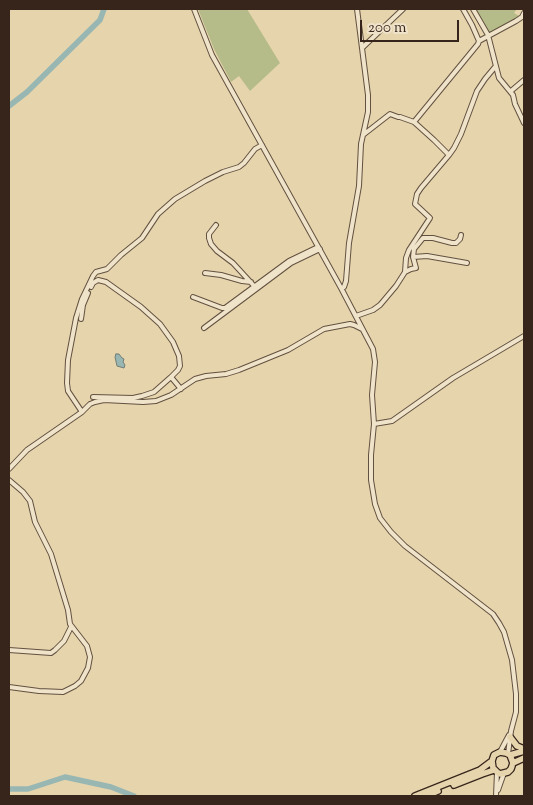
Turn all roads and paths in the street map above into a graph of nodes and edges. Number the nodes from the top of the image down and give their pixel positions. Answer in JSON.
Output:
{"nodes":[{"id":1,"x":194,"y":9,"type":"edge"},
{"id":2,"x":357,"y":9,"type":"edge"},
{"id":3,"x":403,"y":9,"type":"edge"},
{"id":4,"x":464,"y":9,"type":"edge"},
{"id":5,"x":473,"y":9,"type":"edge"},
{"id":6,"x":524,"y":12,"type":"edge"},
{"id":7,"x":488,"y":35,"type":"junction"},
{"id":8,"x":479,"y":41,"type":"junction"},
{"id":9,"x":362,"y":48,"type":"junction"},
{"id":10,"x":495,"y":67,"type":"junction"},
{"id":11,"x":524,"y":80,"type":"edge"},
{"id":12,"x":511,"y":91,"type":"junction"},
{"id":13,"x":414,"y":122,"type":"junction"},
{"id":14,"x":524,"y":123,"type":"edge"},
{"id":15,"x":363,"y":135,"type":"junction"},
{"id":16,"x":262,"y":145,"type":"junction"},
{"id":17,"x":449,"y":156,"type":"junction"},
{"id":18,"x":216,"y":225,"type":"dead end"},
{"id":19,"x":461,"y":235,"type":"dead end"},
{"id":20,"x":319,"y":248,"type":"junction"},
{"id":21,"x":413,"y":257,"type":"junction"},
{"id":22,"x":467,"y":263,"type":"dead end"},
{"id":23,"x":405,"y":272,"type":"junction"},
{"id":24,"x":205,"y":273,"type":"dead end"},
{"id":25,"x":251,"y":282,"type":"junction"},
{"id":26,"x":254,"y":287,"type":"junction"},
{"id":27,"x":341,"y":288,"type":"junction"},
{"id":28,"x":193,"y":296,"type":"dead end"},
{"id":29,"x":356,"y":316,"type":"junction"},
{"id":30,"x":81,"y":319,"type":"dead end"},
{"id":31,"x":204,"y":328,"type":"dead end"},
{"id":32,"x":363,"y":330,"type":"junction"},
{"id":33,"x":524,"y":336,"type":"edge"},
{"id":34,"x":171,"y":377,"type":"junction"},
{"id":35,"x":181,"y":389,"type":"junction"},
{"id":36,"x":93,"y":397,"type":"dead end"},
{"id":37,"x":82,"y":412,"type":"junction"},
{"id":38,"x":374,"y":424,"type":"junction"},
{"id":39,"x":9,"y":469,"type":"edge"},
{"id":40,"x":9,"y":480,"type":"edge"},
{"id":41,"x":71,"y":627,"type":"junction"},
{"id":42,"x":9,"y":650,"type":"edge"},
{"id":43,"x":9,"y":687,"type":"edge"},
{"id":44,"x":511,"y":734,"type":"junction"},
{"id":45,"x":524,"y":750,"type":"edge"},
{"id":46,"x":500,"y":752,"type":"junction"},
{"id":47,"x":509,"y":755,"type":"junction"},
{"id":48,"x":524,"y":758,"type":"edge"},
{"id":49,"x":492,"y":761,"type":"junction"},
{"id":50,"x":513,"y":763,"type":"junction"},
{"id":51,"x":496,"y":771,"type":"junction"},
{"id":52,"x":504,"y":774,"type":"junction"},
{"id":53,"x":496,"y":795,"type":"edge"},
{"id":54,"x":415,"y":796,"type":"edge"},
{"id":55,"x":426,"y":796,"type":"edge"}],
"edges":[{"from":1,"to":16,"type":"street"},
{"from":2,"to":9,"type":"street"},
{"from":3,"to":9,"type":"street"},
{"from":4,"to":8,"type":"street"},
{"from":5,"to":7,"type":"street"},
{"from":6,"to":7,"type":"street"},
{"from":7,"to":8,"type":"street"},
{"from":7,"to":10,"type":"street"},
{"from":8,"to":13,"type":"street"},
{"from":9,"to":15,"type":"street"},
{"from":10,"to":12,"type":"street"},
{"from":10,"to":17,"type":"street"},
{"from":11,"to":12,"type":"street"},
{"from":12,"to":14,"type":"street"},
{"from":13,"to":15,"type":"street"},
{"from":13,"to":17,"type":"street"},
{"from":15,"to":27,"type":"street"},
{"from":16,"to":20,"type":"street"},
{"from":16,"to":37,"type":"street"},
{"from":17,"to":23,"type":"street"},
{"from":18,"to":25,"type":"street"},
{"from":19,"to":21,"type":"street"},
{"from":20,"to":26,"type":"street"},
{"from":20,"to":27,"type":"street"},
{"from":20,"to":31,"type":"street"},
{"from":21,"to":22,"type":"street"},
{"from":21,"to":23,"type":"street"},
{"from":23,"to":29,"type":"street"},
{"from":24,"to":25,"type":"street"},
{"from":25,"to":26,"type":"street"},
{"from":26,"to":28,"type":"street"},
{"from":27,"to":29,"type":"street"},
{"from":29,"to":32,"type":"street"},
{"from":30,"to":34,"type":"street"},
{"from":32,"to":35,"type":"street"},
{"from":32,"to":38,"type":"street"},
{"from":33,"to":38,"type":"street"},
{"from":34,"to":35,"type":"street"},
{"from":34,"to":36,"type":"street"},
{"from":35,"to":37,"type":"street"},
{"from":37,"to":39,"type":"street"},
{"from":38,"to":44,"type":"street"},
{"from":40,"to":41,"type":"street"},
{"from":41,"to":42,"type":"street"},
{"from":41,"to":43,"type":"street"},
{"from":44,"to":45,"type":"highway"},
{"from":44,"to":46,"type":"street"},
{"from":44,"to":47,"type":"street"},
{"from":45,"to":47,"type":"highway"},
{"from":46,"to":47,"type":"highway"},
{"from":46,"to":49,"type":"highway"},
{"from":47,"to":50,"type":"highway"},
{"from":48,"to":50,"type":"highway"},
{"from":49,"to":51,"type":"highway"},
{"from":49,"to":54,"type":"highway"},
{"from":50,"to":52,"type":"highway"},
{"from":51,"to":52,"type":"highway"},
{"from":51,"to":53,"type":"street"},
{"from":51,"to":55,"type":"highway"},
{"from":52,"to":53,"type":"street"}]}
